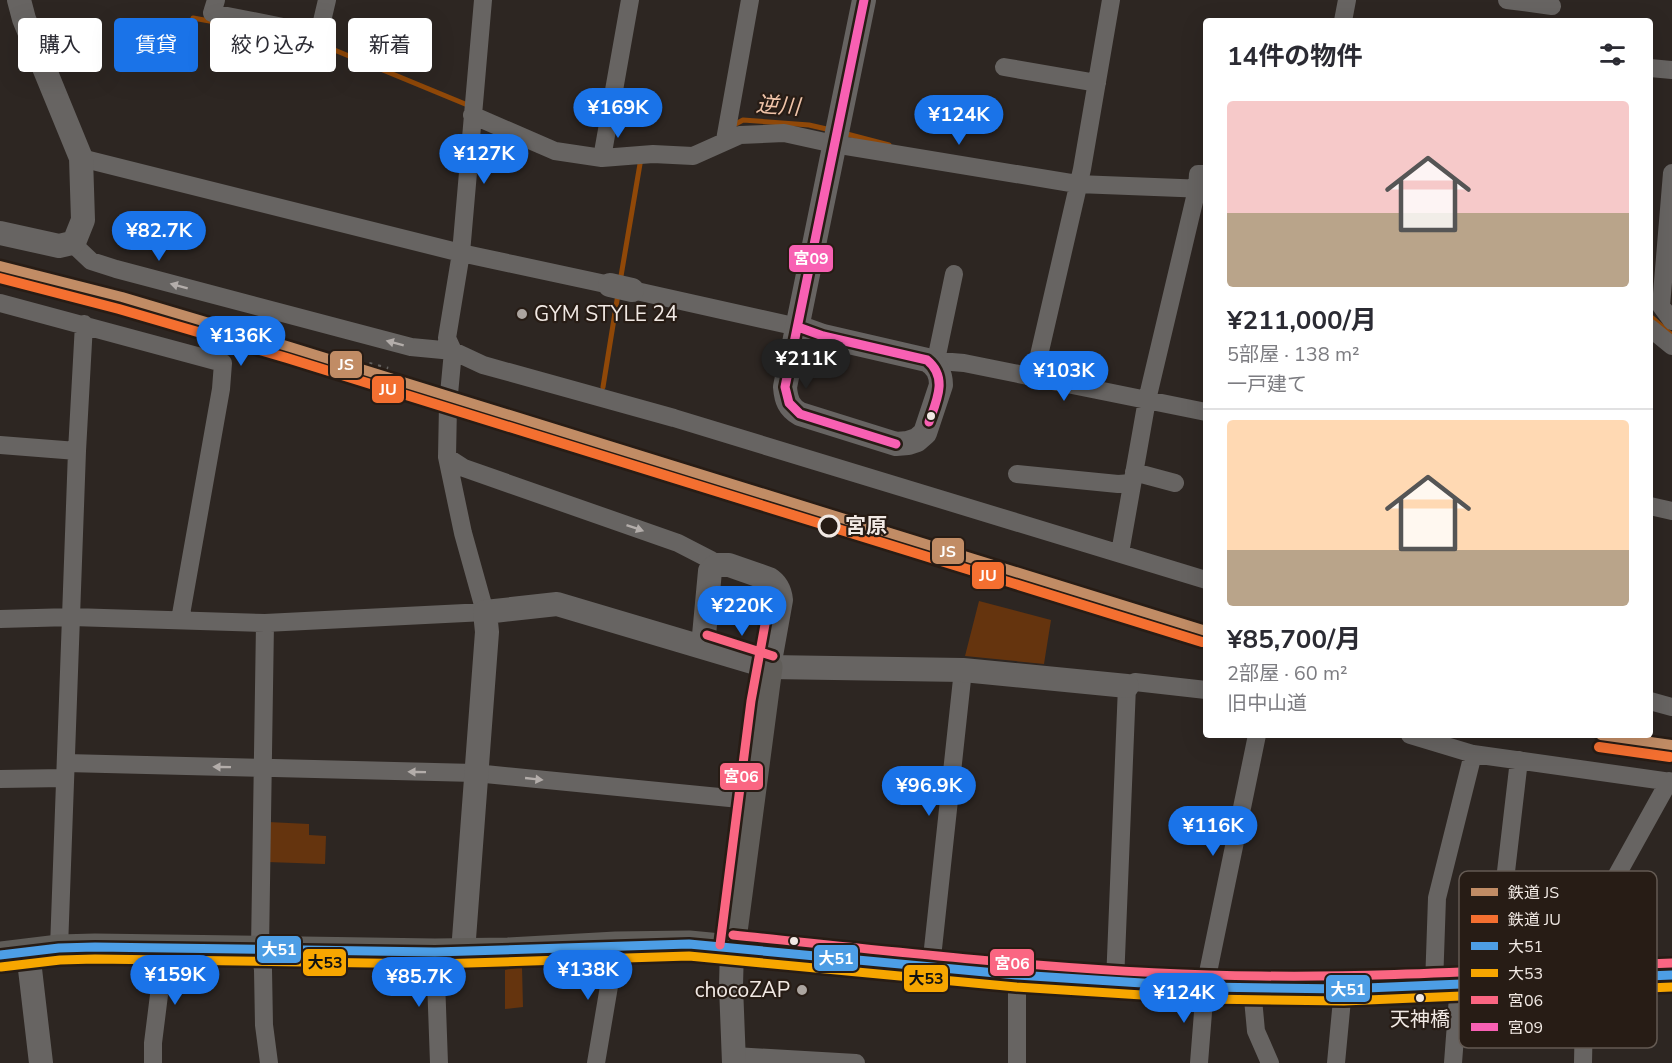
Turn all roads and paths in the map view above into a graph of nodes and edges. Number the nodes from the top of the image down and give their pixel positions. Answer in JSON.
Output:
{"nodes":[{"id":1,"x":19,"y":0,"type":"edge"},
{"id":2,"x":216,"y":0,"type":"edge"},
{"id":3,"x":327,"y":0,"type":"edge"},
{"id":4,"x":483,"y":0,"type":"edge"},
{"id":5,"x":630,"y":0,"type":"edge"},
{"id":6,"x":750,"y":0,"type":"edge"},
{"id":7,"x":864,"y":0,"type":"edge"},
{"id":8,"x":1111,"y":0,"type":"edge"},
{"id":9,"x":1347,"y":0,"type":"edge"},
{"id":10,"x":1507,"y":0,"type":"edge"},
{"id":11,"x":1552,"y":9,"type":"edge"},
{"id":12,"x":237,"y":18,"type":"edge"},
{"id":13,"x":323,"y":18,"type":"edge"},
{"id":14,"x":1344,"y":18,"type":"edge"},
{"id":15,"x":1004,"y":67,"type":"dead end"},
{"id":16,"x":1653,"y":68,"type":"edge"},
{"id":17,"x":1672,"y":70,"type":"edge"},
{"id":18,"x":1097,"y":82,"type":"junction"},
{"id":19,"x":472,"y":109,"type":"junction"},
{"id":20,"x":836,"y":137,"type":"junction"},
{"id":21,"x":725,"y":139,"type":"junction"},
{"id":22,"x":604,"y":152,"type":"junction"},
{"id":23,"x":81,"y":158,"type":"junction"},
{"id":24,"x":1672,"y":173,"type":"edge"},
{"id":25,"x":1079,"y":179,"type":"junction"},
{"id":26,"x":1201,"y":183,"type":"edge"},
{"id":27,"x":1670,"y":231,"type":"edge"},
{"id":28,"x":0,"y":233,"type":"edge"},
{"id":29,"x":72,"y":243,"type":"junction"},
{"id":30,"x":461,"y":253,"type":"junction"},
{"id":31,"x":954,"y":274,"type":"dead end"},
{"id":32,"x":0,"y":303,"type":"edge"},
{"id":33,"x":84,"y":324,"type":"junction"},
{"id":34,"x":798,"y":327,"type":"junction"},
{"id":35,"x":1666,"y":328,"type":"edge"},
{"id":36,"x":453,"y":351,"type":"junction"},
{"id":37,"x":939,"y":364,"type":"junction"},
{"id":38,"x":1034,"y":377,"type":"junction"},
{"id":39,"x":1147,"y":400,"type":"junction"},
{"id":40,"x":1203,"y":411,"type":"edge"},
{"id":41,"x":0,"y":445,"type":"edge"},
{"id":42,"x":77,"y":451,"type":"junction"},
{"id":43,"x":447,"y":457,"type":"junction"},
{"id":44,"x":1017,"y":474,"type":"dead end"},
{"id":45,"x":1133,"y":478,"type":"junction"},
{"id":46,"x":1175,"y":483,"type":"dead end"},
{"id":47,"x":1653,"y":507,"type":"edge"},
{"id":48,"x":1672,"y":511,"type":"edge"},
{"id":49,"x":1120,"y":553,"type":"junction"},
{"id":50,"x":717,"y":566,"type":"junction"},
{"id":51,"x":1203,"y":579,"type":"edge"},
{"id":52,"x":485,"y":612,"type":"junction"},
{"id":53,"x":72,"y":617,"type":"junction"},
{"id":54,"x":0,"y":619,"type":"edge"},
{"id":55,"x":180,"y":620,"type":"junction"},
{"id":56,"x":265,"y":623,"type":"junction"},
{"id":57,"x":703,"y":646,"type":"junction"},
{"id":58,"x":769,"y":667,"type":"junction"},
{"id":59,"x":963,"y":670,"type":"junction"},
{"id":60,"x":1127,"y":686,"type":"junction"},
{"id":61,"x":1203,"y":690,"type":"edge"},
{"id":62,"x":1653,"y":702,"type":"edge"},
{"id":63,"x":1672,"y":707,"type":"edge"},
{"id":64,"x":1256,"y":738,"type":"edge"},
{"id":65,"x":1420,"y":738,"type":"edge"},
{"id":66,"x":1473,"y":754,"type":"junction"},
{"id":67,"x":1520,"y":760,"type":"junction"},
{"id":68,"x":262,"y":768,"type":"junction"},
{"id":69,"x":66,"y":770,"type":"junction"},
{"id":70,"x":476,"y":773,"type":"junction"},
{"id":71,"x":0,"y":780,"type":"edge"},
{"id":72,"x":1670,"y":782,"type":"edge"},
{"id":73,"x":750,"y":800,"type":"junction"},
{"id":74,"x":1507,"y":871,"type":"edge"},
{"id":75,"x":1620,"y":871,"type":"edge"},
{"id":76,"x":616,"y":945,"type":"junction"},
{"id":77,"x":165,"y":947,"type":"junction"},
{"id":78,"x":732,"y":947,"type":"junction"},
{"id":79,"x":59,"y":948,"type":"junction"},
{"id":80,"x":260,"y":949,"type":"junction"},
{"id":81,"x":28,"y":952,"type":"junction"},
{"id":82,"x":435,"y":952,"type":"junction"},
{"id":83,"x":463,"y":952,"type":"junction"},
{"id":84,"x":0,"y":955,"type":"edge"},
{"id":85,"x":931,"y":967,"type":"junction"},
{"id":86,"x":1017,"y":975,"type":"junction"},
{"id":87,"x":1657,"y":975,"type":"edge"},
{"id":88,"x":1672,"y":975,"type":"edge"},
{"id":89,"x":1115,"y":982,"type":"junction"},
{"id":90,"x":1459,"y":984,"type":"edge"},
{"id":91,"x":1446,"y":985,"type":"junction"},
{"id":92,"x":1205,"y":987,"type":"junction"},
{"id":93,"x":1252,"y":988,"type":"junction"},
{"id":94,"x":1343,"y":989,"type":"junction"},
{"id":95,"x":1583,"y":1048,"type":"edge"},
{"id":96,"x":734,"y":1059,"type":"edge"},
{"id":97,"x":41,"y":1063,"type":"edge"},
{"id":98,"x":153,"y":1063,"type":"edge"},
{"id":99,"x":269,"y":1063,"type":"edge"},
{"id":100,"x":439,"y":1063,"type":"edge"},
{"id":101,"x":596,"y":1063,"type":"edge"},
{"id":102,"x":856,"y":1063,"type":"edge"},
{"id":103,"x":1017,"y":1063,"type":"edge"},
{"id":104,"x":1199,"y":1063,"type":"edge"},
{"id":105,"x":1270,"y":1063,"type":"edge"},
{"id":106,"x":1336,"y":1063,"type":"edge"},
{"id":107,"x":1453,"y":1063,"type":"edge"},
{"id":108,"x":1583,"y":1063,"type":"edge"}],
"edges":[{"from":1,"to":23,"type":"street"},
{"from":2,"to":12,"type":"street"},
{"from":3,"to":13,"type":"street"},
{"from":4,"to":19,"type":"street"},
{"from":5,"to":22,"type":"street"},
{"from":6,"to":21,"type":"street"},
{"from":7,"to":20,"type":"street"},
{"from":8,"to":18,"type":"street"},
{"from":9,"to":14,"type":"street"},
{"from":10,"to":11,"type":"street"},
{"from":15,"to":18,"type":"street"},
{"from":16,"to":17,"type":"street"},
{"from":18,"to":25,"type":"street"},
{"from":19,"to":22,"type":"street"},
{"from":19,"to":30,"type":"street"},
{"from":20,"to":21,"type":"street"},
{"from":20,"to":25,"type":"street"},
{"from":20,"to":34,"type":"street"},
{"from":21,"to":22,"type":"street"},
{"from":23,"to":29,"type":"street"},
{"from":23,"to":30,"type":"street"},
{"from":24,"to":27,"type":"street"},
{"from":25,"to":26,"type":"street"},
{"from":25,"to":38,"type":"street"},
{"from":26,"to":39,"type":"street"},
{"from":27,"to":35,"type":"street"},
{"from":28,"to":29,"type":"street"},
{"from":36,"to":29,"type":"street","one_way":true},
{"from":30,"to":34,"type":"street"},
{"from":30,"to":36,"type":"street"},
{"from":31,"to":37,"type":"street"},
{"from":32,"to":33,"type":"street"},
{"from":33,"to":42,"type":"street"},
{"from":33,"to":55,"type":"street"},
{"from":34,"to":37,"type":"street"},
{"from":34,"to":37,"type":"street"},
{"from":36,"to":43,"type":"street"},
{"from":36,"to":49,"type":"street"},
{"from":37,"to":38,"type":"street"},
{"from":38,"to":39,"type":"street"},
{"from":39,"to":40,"type":"street"},
{"from":39,"to":45,"type":"street"},
{"from":41,"to":42,"type":"street"},
{"from":42,"to":53,"type":"street"},
{"from":43,"to":50,"type":"street","one_way":true},
{"from":43,"to":52,"type":"street"},
{"from":44,"to":45,"type":"street"},
{"from":45,"to":46,"type":"street"},
{"from":45,"to":49,"type":"street"},
{"from":47,"to":48,"type":"street"},
{"from":49,"to":51,"type":"street"},
{"from":50,"to":57,"type":"street"},
{"from":50,"to":58,"type":"street"},
{"from":52,"to":56,"type":"street"},
{"from":52,"to":57,"type":"street"},
{"from":52,"to":70,"type":"street"},
{"from":53,"to":54,"type":"street"},
{"from":53,"to":55,"type":"street"},
{"from":53,"to":69,"type":"street"},
{"from":55,"to":56,"type":"street"},
{"from":56,"to":68,"type":"street"},
{"from":57,"to":58,"type":"street"},
{"from":58,"to":59,"type":"street"},
{"from":58,"to":73,"type":"main road"},
{"from":59,"to":60,"type":"street"},
{"from":59,"to":85,"type":"street"},
{"from":60,"to":61,"type":"street"},
{"from":60,"to":89,"type":"street"},
{"from":62,"to":63,"type":"street"},
{"from":64,"to":92,"type":"street"},
{"from":65,"to":66,"type":"street"},
{"from":66,"to":67,"type":"street"},
{"from":66,"to":91,"type":"street"},
{"from":67,"to":72,"type":"street"},
{"from":67,"to":74,"type":"street"},
{"from":68,"to":69,"type":"street","one_way":true},
{"from":70,"to":68,"type":"street","one_way":true},
{"from":68,"to":80,"type":"street"},
{"from":69,"to":71,"type":"street"},
{"from":69,"to":79,"type":"street"},
{"from":70,"to":73,"type":"street","one_way":true},
{"from":70,"to":83,"type":"street"},
{"from":72,"to":75,"type":"street"},
{"from":73,"to":78,"type":"main road"},
{"from":76,"to":78,"type":"main road"},
{"from":76,"to":83,"type":"main road"},
{"from":76,"to":101,"type":"street"},
{"from":77,"to":79,"type":"main road"},
{"from":77,"to":80,"type":"main road"},
{"from":77,"to":98,"type":"street"},
{"from":78,"to":85,"type":"main road"},
{"from":78,"to":96,"type":"street"},
{"from":79,"to":81,"type":"main road"},
{"from":80,"to":82,"type":"main road"},
{"from":80,"to":99,"type":"street"},
{"from":81,"to":84,"type":"main road"},
{"from":81,"to":97,"type":"street"},
{"from":82,"to":83,"type":"main road"},
{"from":82,"to":100,"type":"street"},
{"from":85,"to":86,"type":"main road"},
{"from":86,"to":89,"type":"main road"},
{"from":86,"to":103,"type":"street"},
{"from":87,"to":88,"type":"main road"},
{"from":89,"to":92,"type":"main road"},
{"from":90,"to":91,"type":"main road"},
{"from":91,"to":94,"type":"main road"},
{"from":91,"to":107,"type":"street"},
{"from":92,"to":93,"type":"main road"},
{"from":92,"to":104,"type":"street"},
{"from":93,"to":94,"type":"main road"},
{"from":93,"to":105,"type":"street"},
{"from":94,"to":106,"type":"street"},
{"from":95,"to":108,"type":"street"},
{"from":96,"to":102,"type":"street"}]}
